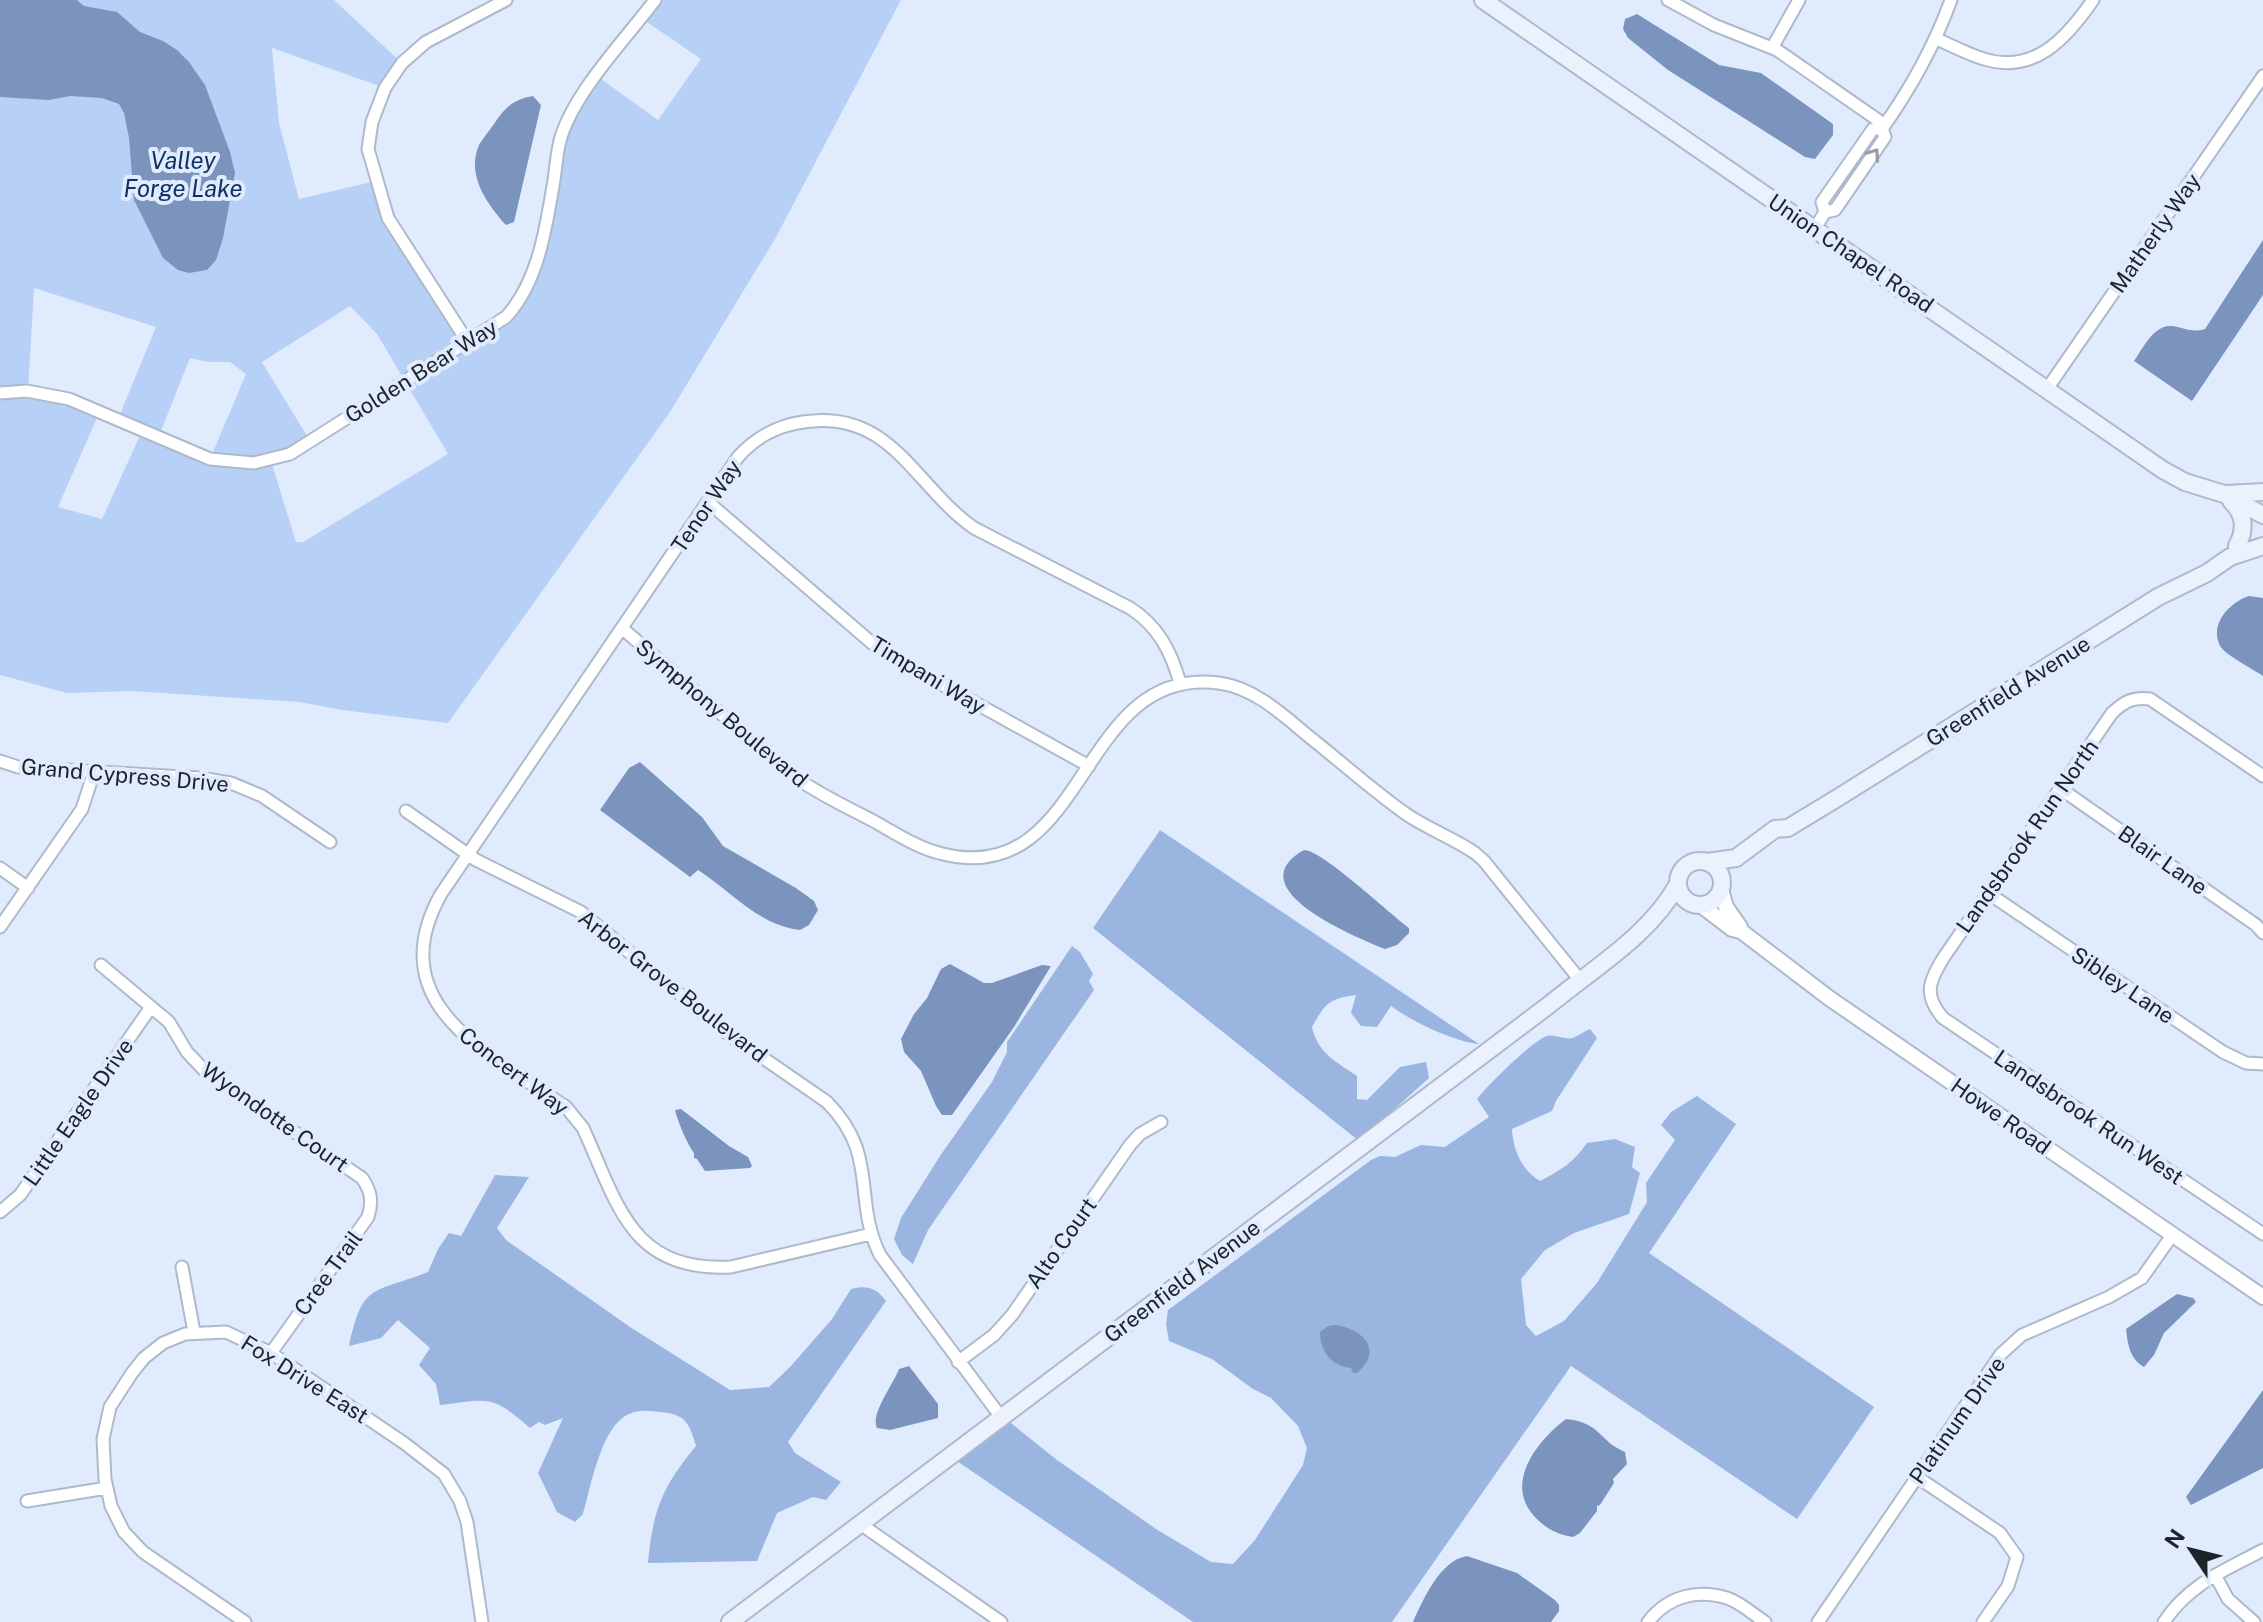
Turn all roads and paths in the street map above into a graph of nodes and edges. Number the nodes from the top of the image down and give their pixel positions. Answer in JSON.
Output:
{"nodes":[{"id":1,"x":506,"y":0,"type":"edge"},
{"id":2,"x":655,"y":0,"type":"edge"},
{"id":3,"x":1483,"y":0,"type":"edge"},
{"id":4,"x":1668,"y":0,"type":"edge"},
{"id":5,"x":1799,"y":0,"type":"edge"},
{"id":6,"x":1951,"y":0,"type":"edge"},
{"id":7,"x":2093,"y":0,"type":"edge"},
{"id":8,"x":1935,"y":38,"type":"junction"},
{"id":9,"x":1772,"y":48,"type":"junction"},
{"id":10,"x":2263,"y":76,"type":"edge"},
{"id":11,"x":2259,"y":90,"type":"edge"},
{"id":12,"x":1883,"y":127,"type":"junction"},
{"id":13,"x":1815,"y":228,"type":"junction"},
{"id":14,"x":467,"y":341,"type":"junction"},
{"id":15,"x":2047,"y":389,"type":"junction"},
{"id":16,"x":0,"y":393,"type":"edge"},
{"id":17,"x":2263,"y":492,"type":"edge"},
{"id":18,"x":2224,"y":494,"type":"junction"},
{"id":19,"x":708,"y":502,"type":"junction"},
{"id":20,"x":2263,"y":517,"type":"edge"},
{"id":21,"x":2263,"y":546,"type":"edge"},
{"id":22,"x":2234,"y":552,"type":"junction"},
{"id":23,"x":623,"y":629,"type":"junction"},
{"id":24,"x":1180,"y":683,"type":"junction"},
{"id":25,"x":0,"y":761,"type":"edge"},
{"id":26,"x":1089,"y":766,"type":"junction"},
{"id":27,"x":94,"y":772,"type":"junction"},
{"id":28,"x":2263,"y":776,"type":"edge"},
{"id":29,"x":2061,"y":789,"type":"junction"},
{"id":30,"x":406,"y":811,"type":"dead end"},
{"id":31,"x":1788,"y":828,"type":"junction"},
{"id":32,"x":330,"y":842,"type":"dead end"},
{"id":33,"x":467,"y":855,"type":"junction"},
{"id":34,"x":1707,"y":862,"type":"junction"},
{"id":35,"x":0,"y":868,"type":"edge"},
{"id":36,"x":1678,"y":884,"type":"junction"},
{"id":37,"x":1722,"y":886,"type":"junction"},
{"id":38,"x":28,"y":888,"type":"junction"},
{"id":39,"x":1988,"y":893,"type":"junction"},
{"id":40,"x":1698,"y":905,"type":"junction"},
{"id":41,"x":0,"y":927,"type":"edge"},
{"id":42,"x":1741,"y":931,"type":"junction"},
{"id":43,"x":2263,"y":933,"type":"edge"},
{"id":44,"x":1633,"y":940,"type":"junction"},
{"id":45,"x":101,"y":965,"type":"dead end"},
{"id":46,"x":1580,"y":980,"type":"junction"},
{"id":47,"x":1930,"y":988,"type":"joint"},
{"id":48,"x":151,"y":1007,"type":"junction"},
{"id":49,"x":2263,"y":1064,"type":"edge"},
{"id":50,"x":1161,"y":1122,"type":"dead end"},
{"id":51,"x":369,"y":1188,"type":"joint"},
{"id":52,"x":0,"y":1212,"type":"edge"},
{"id":53,"x":871,"y":1234,"type":"junction"},
{"id":54,"x":2173,"y":1234,"type":"junction"},
{"id":55,"x":2263,"y":1234,"type":"edge"},
{"id":56,"x":182,"y":1267,"type":"dead end"},
{"id":57,"x":2263,"y":1297,"type":"edge"},
{"id":58,"x":194,"y":1332,"type":"junction"},
{"id":59,"x":271,"y":1353,"type":"junction"},
{"id":60,"x":958,"y":1362,"type":"junction"},
{"id":61,"x":1001,"y":1417,"type":"junction"},
{"id":62,"x":1917,"y":1477,"type":"junction"},
{"id":63,"x":107,"y":1488,"type":"junction"},
{"id":64,"x":27,"y":1501,"type":"dead end"},
{"id":65,"x":859,"y":1523,"type":"junction"},
{"id":66,"x":2263,"y":1550,"type":"edge"},
{"id":67,"x":2215,"y":1575,"type":"junction"},
{"id":68,"x":245,"y":1622,"type":"edge"},
{"id":69,"x":482,"y":1622,"type":"edge"},
{"id":70,"x":730,"y":1622,"type":"edge"},
{"id":71,"x":1001,"y":1622,"type":"edge"},
{"id":72,"x":1648,"y":1622,"type":"edge"},
{"id":73,"x":1765,"y":1622,"type":"edge"},
{"id":74,"x":1818,"y":1622,"type":"edge"},
{"id":75,"x":1983,"y":1622,"type":"edge"},
{"id":76,"x":2164,"y":1622,"type":"edge"},
{"id":77,"x":2254,"y":1622,"type":"edge"}],
"edges":[{"from":1,"to":14,"type":"street"},
{"from":2,"to":14,"type":"street","name":"Golden Bear Way"},
{"from":3,"to":13,"type":"main road","name":"Union Chapel Road"},
{"from":4,"to":9,"type":"street"},
{"from":5,"to":9,"type":"street"},
{"from":6,"to":8,"type":"street"},
{"from":7,"to":8,"type":"street"},
{"from":8,"to":12,"type":"street"},
{"from":9,"to":12,"type":"street"},
{"from":10,"to":11,"type":"street","name":"Matherly Way"},
{"from":11,"to":15,"type":"street","name":"Matherly Way"},
{"from":12,"to":13,"type":"street"},
{"from":13,"to":15,"type":"main road","name":"Union Chapel Road"},
{"from":14,"to":16,"type":"street","name":"Golden Bear Way"},
{"from":15,"to":18,"type":"main road","name":"Union Chapel Road"},
{"from":17,"to":18,"type":"main road","name":"Union Chapel Road"},
{"from":18,"to":20,"type":"main road","name":"Union Chapel Road"},
{"from":18,"to":22,"type":"main road"},
{"from":19,"to":23,"type":"street","name":"Tenor Way"},
{"from":19,"to":24,"type":"street","name":"Tenor Way"},
{"from":19,"to":26,"type":"street","name":"Timpani Way"},
{"from":20,"to":22,"type":"main road","name":"Greenfield Avenue"},
{"from":21,"to":22,"type":"main road","name":"Greenfield Avenue"},
{"from":22,"to":31,"type":"main road","name":"Greenfield Avenue"},
{"from":23,"to":26,"type":"street","name":"Symphony Boulevard"},
{"from":23,"to":33,"type":"street","name":"Tenor Way"},
{"from":24,"to":26,"type":"street","name":"Symphony Boulevard"},
{"from":24,"to":46,"type":"street","name":"Symphony Boulevard"},
{"from":25,"to":27,"type":"street","name":"Grand Cypress Drive"},
{"from":27,"to":32,"type":"street","name":"Grand Cypress Drive"},
{"from":27,"to":38,"type":"street"},
{"from":28,"to":29,"type":"street","name":"Landsbrook Run North"},
{"from":29,"to":39,"type":"street","name":"Landsbrook Run North"},
{"from":29,"to":43,"type":"street","name":"Blair Lane"},
{"from":30,"to":33,"type":"street","name":"Arbor Grove Boulevard"},
{"from":31,"to":34,"type":"main road","name":"Greenfield Avenue"},
{"from":31,"to":37,"type":"main road","name":"Greenfield Avenue"},
{"from":33,"to":53,"type":"street","name":"Arbor Grove Boulevard"},
{"from":33,"to":53,"type":"street","name":"Concert Way"},
{"from":34,"to":36,"type":"main road"},
{"from":34,"to":37,"type":"main road"},
{"from":35,"to":38,"type":"street"},
{"from":36,"to":40,"type":"main road"},
{"from":36,"to":44,"type":"main road","name":"Greenfield Avenue"},
{"from":37,"to":40,"type":"main road"},
{"from":37,"to":42,"type":"street","name":"Howe Road"},
{"from":38,"to":41,"type":"street"},
{"from":39,"to":47,"type":"street","name":"Landsbrook Run North"},
{"from":39,"to":49,"type":"street","name":"Sibley Lane"},
{"from":40,"to":42,"type":"street","name":"Howe Road"},
{"from":40,"to":44,"type":"main road","name":"Greenfield Avenue"},
{"from":42,"to":54,"type":"street","name":"Howe Road"},
{"from":44,"to":46,"type":"main road","name":"Greenfield Avenue"},
{"from":45,"to":48,"type":"street","name":"Wyondotte Court"},
{"from":46,"to":61,"type":"main road","name":"Greenfield Avenue"},
{"from":47,"to":55,"type":"street","name":"Landsbrook Run West"},
{"from":48,"to":51,"type":"street","name":"Wyondotte Court"},
{"from":48,"to":52,"type":"street","name":"Little Eagle Drive"},
{"from":50,"to":60,"type":"street","name":"Alto Court"},
{"from":51,"to":59,"type":"street","name":"Cree Trail"},
{"from":53,"to":60,"type":"street","name":"Arbor Grove Boulevard"},
{"from":54,"to":57,"type":"street","name":"Howe Road"},
{"from":54,"to":62,"type":"street","name":"Platinum Drive"},
{"from":56,"to":58,"type":"street"},
{"from":58,"to":59,"type":"street","name":"Fox Drive East"},
{"from":58,"to":63,"type":"street","name":"Fox Drive East"},
{"from":59,"to":69,"type":"street","name":"Fox Drive East"},
{"from":60,"to":61,"type":"street","name":"Arbor Grove Boulevard"},
{"from":61,"to":65,"type":"main road","name":"Greenfield Avenue"},
{"from":62,"to":74,"type":"street","name":"Platinum Drive"},
{"from":62,"to":75,"type":"street"},
{"from":63,"to":64,"type":"street"},
{"from":63,"to":68,"type":"street","name":"Fox Drive East"},
{"from":65,"to":70,"type":"main road","name":"Greenfield Avenue"},
{"from":65,"to":71,"type":"street"},
{"from":66,"to":67,"type":"street"},
{"from":67,"to":76,"type":"street"},
{"from":67,"to":77,"type":"street"},
{"from":72,"to":73,"type":"street"}]}
